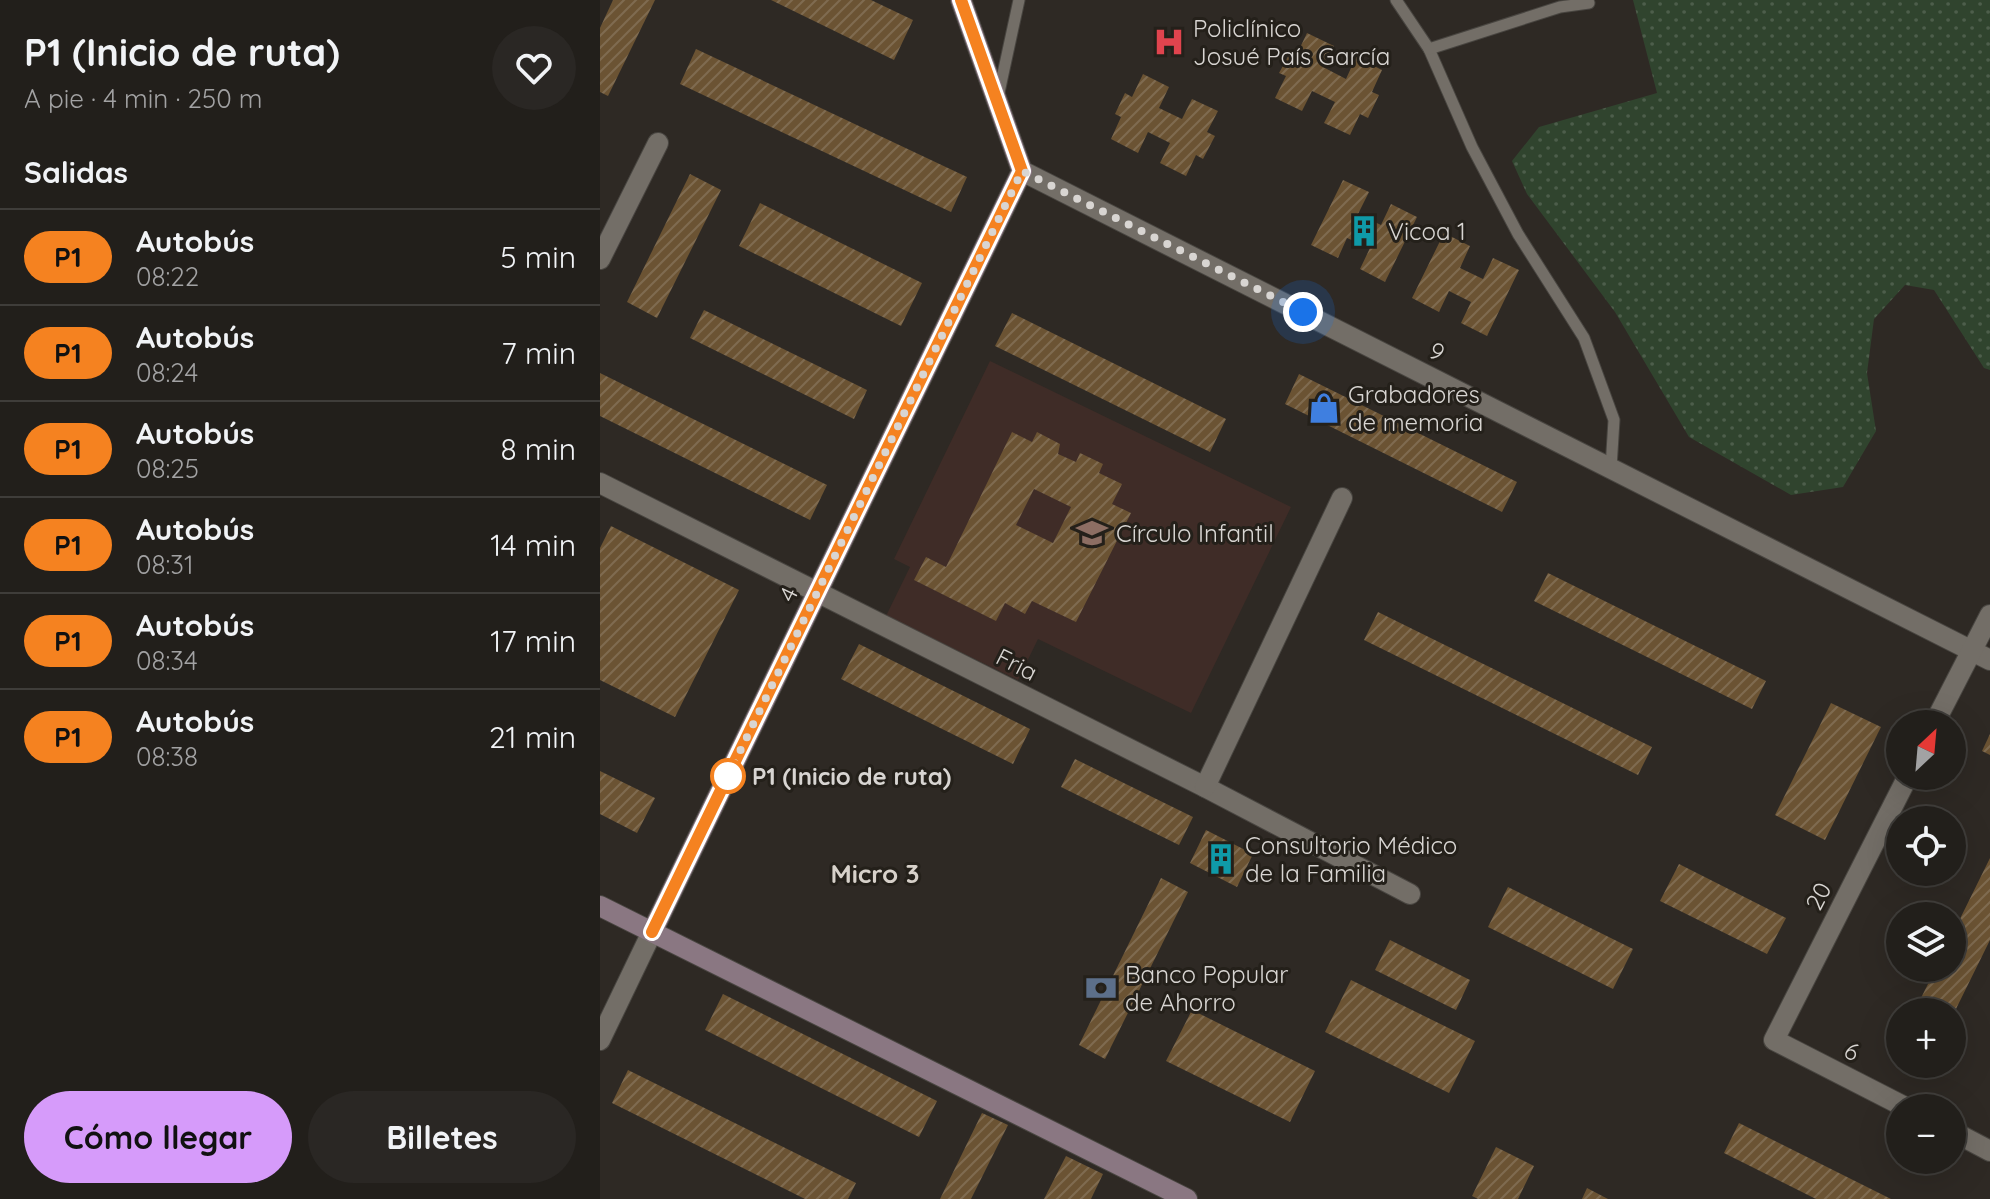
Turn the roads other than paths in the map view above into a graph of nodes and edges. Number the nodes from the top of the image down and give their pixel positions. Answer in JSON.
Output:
{"nodes":[{"id":1,"x":961,"y":0,"type":"edge"},
{"id":2,"x":1019,"y":0,"type":"edge"},
{"id":3,"x":1396,"y":0,"type":"edge"},
{"id":4,"x":1589,"y":3,"type":"dead end"},
{"id":5,"x":1429,"y":49,"type":"junction"},
{"id":6,"x":997,"y":101,"type":"junction"},
{"id":7,"x":658,"y":143,"type":"dead end"},
{"id":8,"x":1022,"y":171,"type":"junction"},
{"id":9,"x":600,"y":259,"type":"edge"},
{"id":10,"x":1611,"y":468,"type":"junction"},
{"id":11,"x":600,"y":483,"type":"edge"},
{"id":12,"x":1342,"y":498,"type":"dead end"},
{"id":13,"x":817,"y":593,"type":"junction"},
{"id":14,"x":1990,"y":615,"type":"edge"},
{"id":15,"x":1981,"y":655,"type":"edge"},
{"id":16,"x":1944,"y":710,"type":"edge"},
{"id":17,"x":1205,"y":787,"type":"junction"},
{"id":18,"x":1901,"y":790,"type":"edge"},
{"id":19,"x":1410,"y":894,"type":"dead end"},
{"id":20,"x":600,"y":906,"type":"edge"},
{"id":21,"x":652,"y":932,"type":"junction"},
{"id":22,"x":600,"y":1040,"type":"edge"},
{"id":23,"x":1774,"y":1040,"type":"joint"},
{"id":24,"x":1886,"y":1097,"type":"edge"},
{"id":25,"x":1966,"y":1138,"type":"edge"},
{"id":26,"x":1990,"y":1151,"type":"edge"},
{"id":27,"x":1187,"y":1199,"type":"edge"}],
"edges":[{"from":1,"to":6,"type":"street"},
{"from":2,"to":6,"type":"lane"},
{"from":3,"to":5,"type":"lane"},
{"from":4,"to":5,"type":"lane"},
{"from":5,"to":10,"type":"lane"},
{"from":6,"to":8,"type":"street"},
{"from":7,"to":9,"type":"street"},
{"from":8,"to":10,"type":"street","name":"9"},
{"from":8,"to":13,"type":"street","name":"4"},
{"from":10,"to":15,"type":"street","name":"9"},
{"from":11,"to":13,"type":"street","name":"Fria"},
{"from":12,"to":17,"type":"street"},
{"from":13,"to":17,"type":"street","name":"Fria"},
{"from":13,"to":21,"type":"street","name":"4"},
{"from":14,"to":15,"type":"street"},
{"from":15,"to":16,"type":"street"},
{"from":17,"to":19,"type":"street","name":"Fria"},
{"from":18,"to":23,"type":"street","name":"20"},
{"from":20,"to":21,"type":"street"},
{"from":21,"to":22,"type":"street","name":"4"},
{"from":21,"to":27,"type":"street"},
{"from":23,"to":24,"type":"street","name":"6"},
{"from":25,"to":26,"type":"street"}]}
